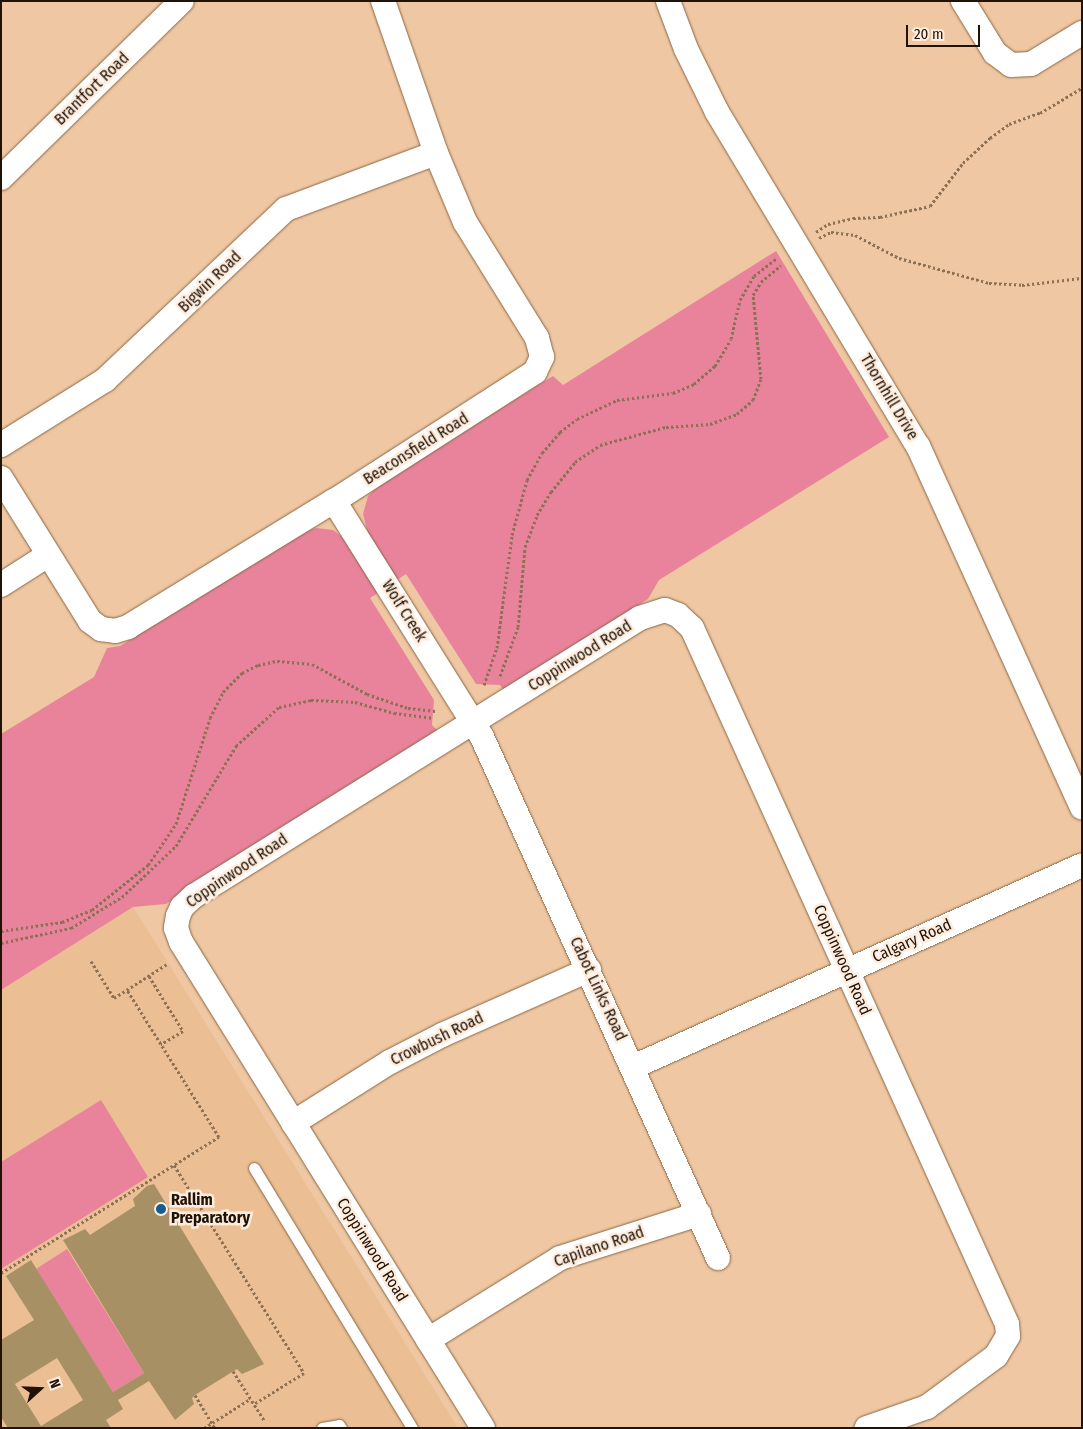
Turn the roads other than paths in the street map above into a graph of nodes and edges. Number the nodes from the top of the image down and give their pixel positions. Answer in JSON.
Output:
{"nodes":[{"id":1,"x":182,"y":1,"type":"edge"},
{"id":2,"x":383,"y":1,"type":"edge"},
{"id":3,"x":668,"y":1,"type":"edge"},
{"id":4,"x":963,"y":1,"type":"edge"},
{"id":5,"x":1082,"y":33,"type":"edge"},
{"id":6,"x":436,"y":153,"type":"junction"},
{"id":7,"x":1,"y":178,"type":"edge"},
{"id":8,"x":1,"y":445,"type":"edge"},
{"id":9,"x":1,"y":478,"type":"edge"},
{"id":10,"x":334,"y":501,"type":"junction"},
{"id":11,"x":48,"y":555,"type":"junction"},
{"id":12,"x":1,"y":585,"type":"edge"},
{"id":13,"x":470,"y":705,"type":"junction"},
{"id":14,"x":1082,"y":807,"type":"edge"},
{"id":15,"x":1082,"y":865,"type":"edge"},
{"id":16,"x":589,"y":970,"type":"junction"},
{"id":17,"x":847,"y":970,"type":"junction"},
{"id":18,"x":633,"y":1067,"type":"junction"},
{"id":19,"x":293,"y":1123,"type":"junction"},
{"id":20,"x":254,"y":1168,"type":"dead end"},
{"id":21,"x":699,"y":1214,"type":"junction"},
{"id":22,"x":718,"y":1258,"type":"dead end"},
{"id":23,"x":428,"y":1340,"type":"junction"},
{"id":24,"x":322,"y":1428,"type":"edge"},
{"id":25,"x":341,"y":1428,"type":"edge"},
{"id":26,"x":412,"y":1428,"type":"edge"},
{"id":27,"x":483,"y":1428,"type":"edge"},
{"id":28,"x":867,"y":1428,"type":"edge"}],
"edges":[{"from":1,"to":7,"type":"street","name":"Brantfort Road"},
{"from":2,"to":6,"type":"street","name":"Beaconsfield Road"},
{"from":3,"to":14,"type":"street","name":"Thornhill Drive"},
{"from":4,"to":5,"type":"street"},
{"from":6,"to":8,"type":"street","name":"Bigwin Road"},
{"from":6,"to":10,"type":"street","name":"Beaconsfield Road"},
{"from":9,"to":11,"type":"street","name":"Beaconsfield Road"},
{"from":10,"to":11,"type":"street","name":"Beaconsfield Road"},
{"from":10,"to":13,"type":"street","name":"Wolf Creek"},
{"from":11,"to":12,"type":"street"},
{"from":13,"to":16,"type":"street","name":"Cabot Links Road"},
{"from":13,"to":17,"type":"street","name":"Coppinwood Road"},
{"from":13,"to":19,"type":"street","name":"Coppinwood Road"},
{"from":15,"to":17,"type":"street","name":"Calgary Road"},
{"from":16,"to":18,"type":"street","name":"Cabot Links Road"},
{"from":16,"to":19,"type":"street","name":"Crowbush Road"},
{"from":17,"to":18,"type":"street","name":"Calgary Road"},
{"from":17,"to":28,"type":"street","name":"Coppinwood Road"},
{"from":18,"to":21,"type":"street","name":"Cabot Links Road"},
{"from":19,"to":23,"type":"street","name":"Coppinwood Road"},
{"from":20,"to":26,"type":"lane"},
{"from":21,"to":22,"type":"street","name":"Cabot Links Road"},
{"from":21,"to":23,"type":"street","name":"Capilano Road"},
{"from":23,"to":27,"type":"street","name":"Coppinwood Road"},
{"from":24,"to":25,"type":"lane"}]}
